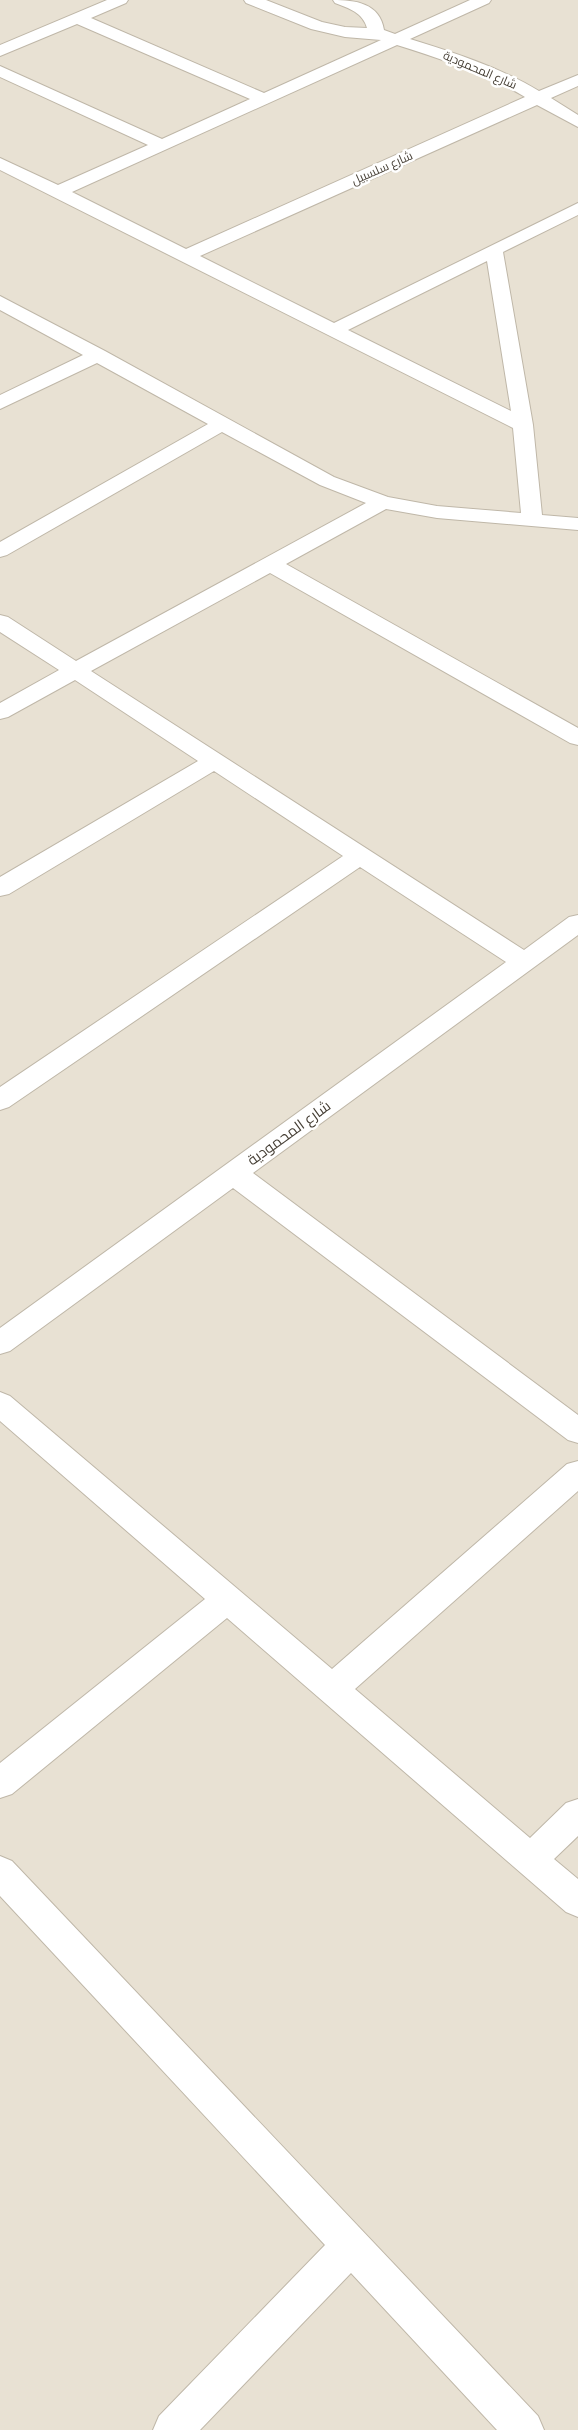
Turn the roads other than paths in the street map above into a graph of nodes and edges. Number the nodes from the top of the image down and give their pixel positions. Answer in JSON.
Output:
{"nodes":[{"id":1,"x":120,"y":0,"type":"edge"},
{"id":2,"x":252,"y":0,"type":"edge"},
{"id":3,"x":341,"y":0,"type":"edge"},
{"id":4,"x":483,"y":0,"type":"edge"},
{"id":5,"x":77,"y":18,"type":"junction"},
{"id":6,"x":376,"y":33,"type":"junction"},
{"id":7,"x":396,"y":39,"type":"junction"},
{"id":8,"x":0,"y":51,"type":"edge"},
{"id":9,"x":0,"y":71,"type":"edge"},
{"id":10,"x":578,"y":80,"type":"edge"},
{"id":11,"x":539,"y":97,"type":"junction"},
{"id":12,"x":264,"y":99,"type":"junction"},
{"id":13,"x":578,"y":122,"type":"edge"},
{"id":14,"x":161,"y":145,"type":"junction"},
{"id":15,"x":0,"y":163,"type":"edge"},
{"id":16,"x":58,"y":192,"type":"junction"},
{"id":17,"x":578,"y":208,"type":"edge"},
{"id":18,"x":494,"y":250,"type":"junction"},
{"id":19,"x":186,"y":256,"type":"junction"},
{"id":20,"x":0,"y":302,"type":"edge"},
{"id":21,"x":334,"y":330,"type":"junction"},
{"id":22,"x":98,"y":355,"type":"junction"},
{"id":23,"x":0,"y":403,"type":"edge"},
{"id":24,"x":223,"y":424,"type":"junction"},
{"id":25,"x":523,"y":425,"type":"junction"},
{"id":26,"x":383,"y":502,"type":"junction"},
{"id":27,"x":532,"y":520,"type":"junction"},
{"id":28,"x":578,"y":524,"type":"edge"},
{"id":29,"x":0,"y":551,"type":"edge"},
{"id":30,"x":270,"y":564,"type":"junction"},
{"id":31,"x":0,"y":622,"type":"edge"},
{"id":32,"x":76,"y":671,"type":"junction"},
{"id":33,"x":0,"y":712,"type":"edge"},
{"id":34,"x":578,"y":738,"type":"edge"},
{"id":35,"x":214,"y":761,"type":"junction"},
{"id":36,"x":360,"y":856,"type":"junction"},
{"id":37,"x":0,"y":888,"type":"edge"},
{"id":38,"x":578,"y":923,"type":"edge"},
{"id":39,"x":524,"y":962,"type":"junction"},
{"id":40,"x":0,"y":1100,"type":"edge"},
{"id":41,"x":234,"y":1173,"type":"junction"},
{"id":42,"x":0,"y":1343,"type":"edge"},
{"id":43,"x":0,"y":1404,"type":"edge"},
{"id":44,"x":578,"y":1431,"type":"edge"},
{"id":45,"x":578,"y":1473,"type":"edge"},
{"id":46,"x":227,"y":1600,"type":"junction"},
{"id":47,"x":331,"y":1690,"type":"junction"},
{"id":48,"x":0,"y":1783,"type":"edge"},
{"id":49,"x":578,"y":1814,"type":"edge"},
{"id":50,"x":530,"y":1860,"type":"junction"},
{"id":51,"x":0,"y":1872,"type":"edge"},
{"id":52,"x":578,"y":1901,"type":"edge"},
{"id":53,"x":350,"y":2246,"type":"junction"},
{"id":54,"x":173,"y":2430,"type":"edge"},
{"id":55,"x":524,"y":2430,"type":"edge"}],
"edges":[{"from":1,"to":5,"type":"street"},
{"from":2,"to":6,"type":"street","name":"شارع المحمودية"},
{"from":3,"to":6,"type":"street"},
{"from":4,"to":7,"type":"street"},
{"from":5,"to":8,"type":"street"},
{"from":5,"to":12,"type":"street"},
{"from":6,"to":7,"type":"street","name":"شارع المحمودية"},
{"from":7,"to":11,"type":"street","name":"شارع المحمودية"},
{"from":7,"to":12,"type":"street"},
{"from":9,"to":14,"type":"street"},
{"from":10,"to":11,"type":"street","name":"شارع سلسبيل"},
{"from":11,"to":13,"type":"street","name":"شارع المحمودية"},
{"from":11,"to":19,"type":"street","name":"شارع سلسبيل"},
{"from":12,"to":14,"type":"street"},
{"from":14,"to":16,"type":"street"},
{"from":15,"to":16,"type":"street"},
{"from":16,"to":19,"type":"street"},
{"from":17,"to":18,"type":"street"},
{"from":18,"to":21,"type":"street"},
{"from":18,"to":25,"type":"street"},
{"from":19,"to":21,"type":"street"},
{"from":20,"to":22,"type":"street"},
{"from":21,"to":25,"type":"street"},
{"from":22,"to":23,"type":"street"},
{"from":22,"to":24,"type":"street"},
{"from":24,"to":26,"type":"street"},
{"from":24,"to":29,"type":"street"},
{"from":25,"to":27,"type":"street"},
{"from":26,"to":27,"type":"street"},
{"from":26,"to":30,"type":"street"},
{"from":27,"to":28,"type":"street"},
{"from":30,"to":32,"type":"street"},
{"from":30,"to":34,"type":"street"},
{"from":31,"to":32,"type":"street"},
{"from":32,"to":33,"type":"street"},
{"from":32,"to":35,"type":"street"},
{"from":35,"to":36,"type":"street"},
{"from":35,"to":37,"type":"street"},
{"from":36,"to":39,"type":"street"},
{"from":36,"to":40,"type":"street"},
{"from":38,"to":39,"type":"street","name":"شارع المحمودية"},
{"from":39,"to":41,"type":"street","name":"شارع المحمودية"},
{"from":41,"to":42,"type":"street","name":"شارع المحمودية"},
{"from":41,"to":44,"type":"street"},
{"from":43,"to":46,"type":"street"},
{"from":45,"to":47,"type":"street"},
{"from":46,"to":47,"type":"street"},
{"from":46,"to":48,"type":"street"},
{"from":47,"to":50,"type":"street"},
{"from":49,"to":50,"type":"street"},
{"from":50,"to":52,"type":"street"},
{"from":51,"to":53,"type":"street"},
{"from":53,"to":54,"type":"street"},
{"from":53,"to":55,"type":"street"}]}
